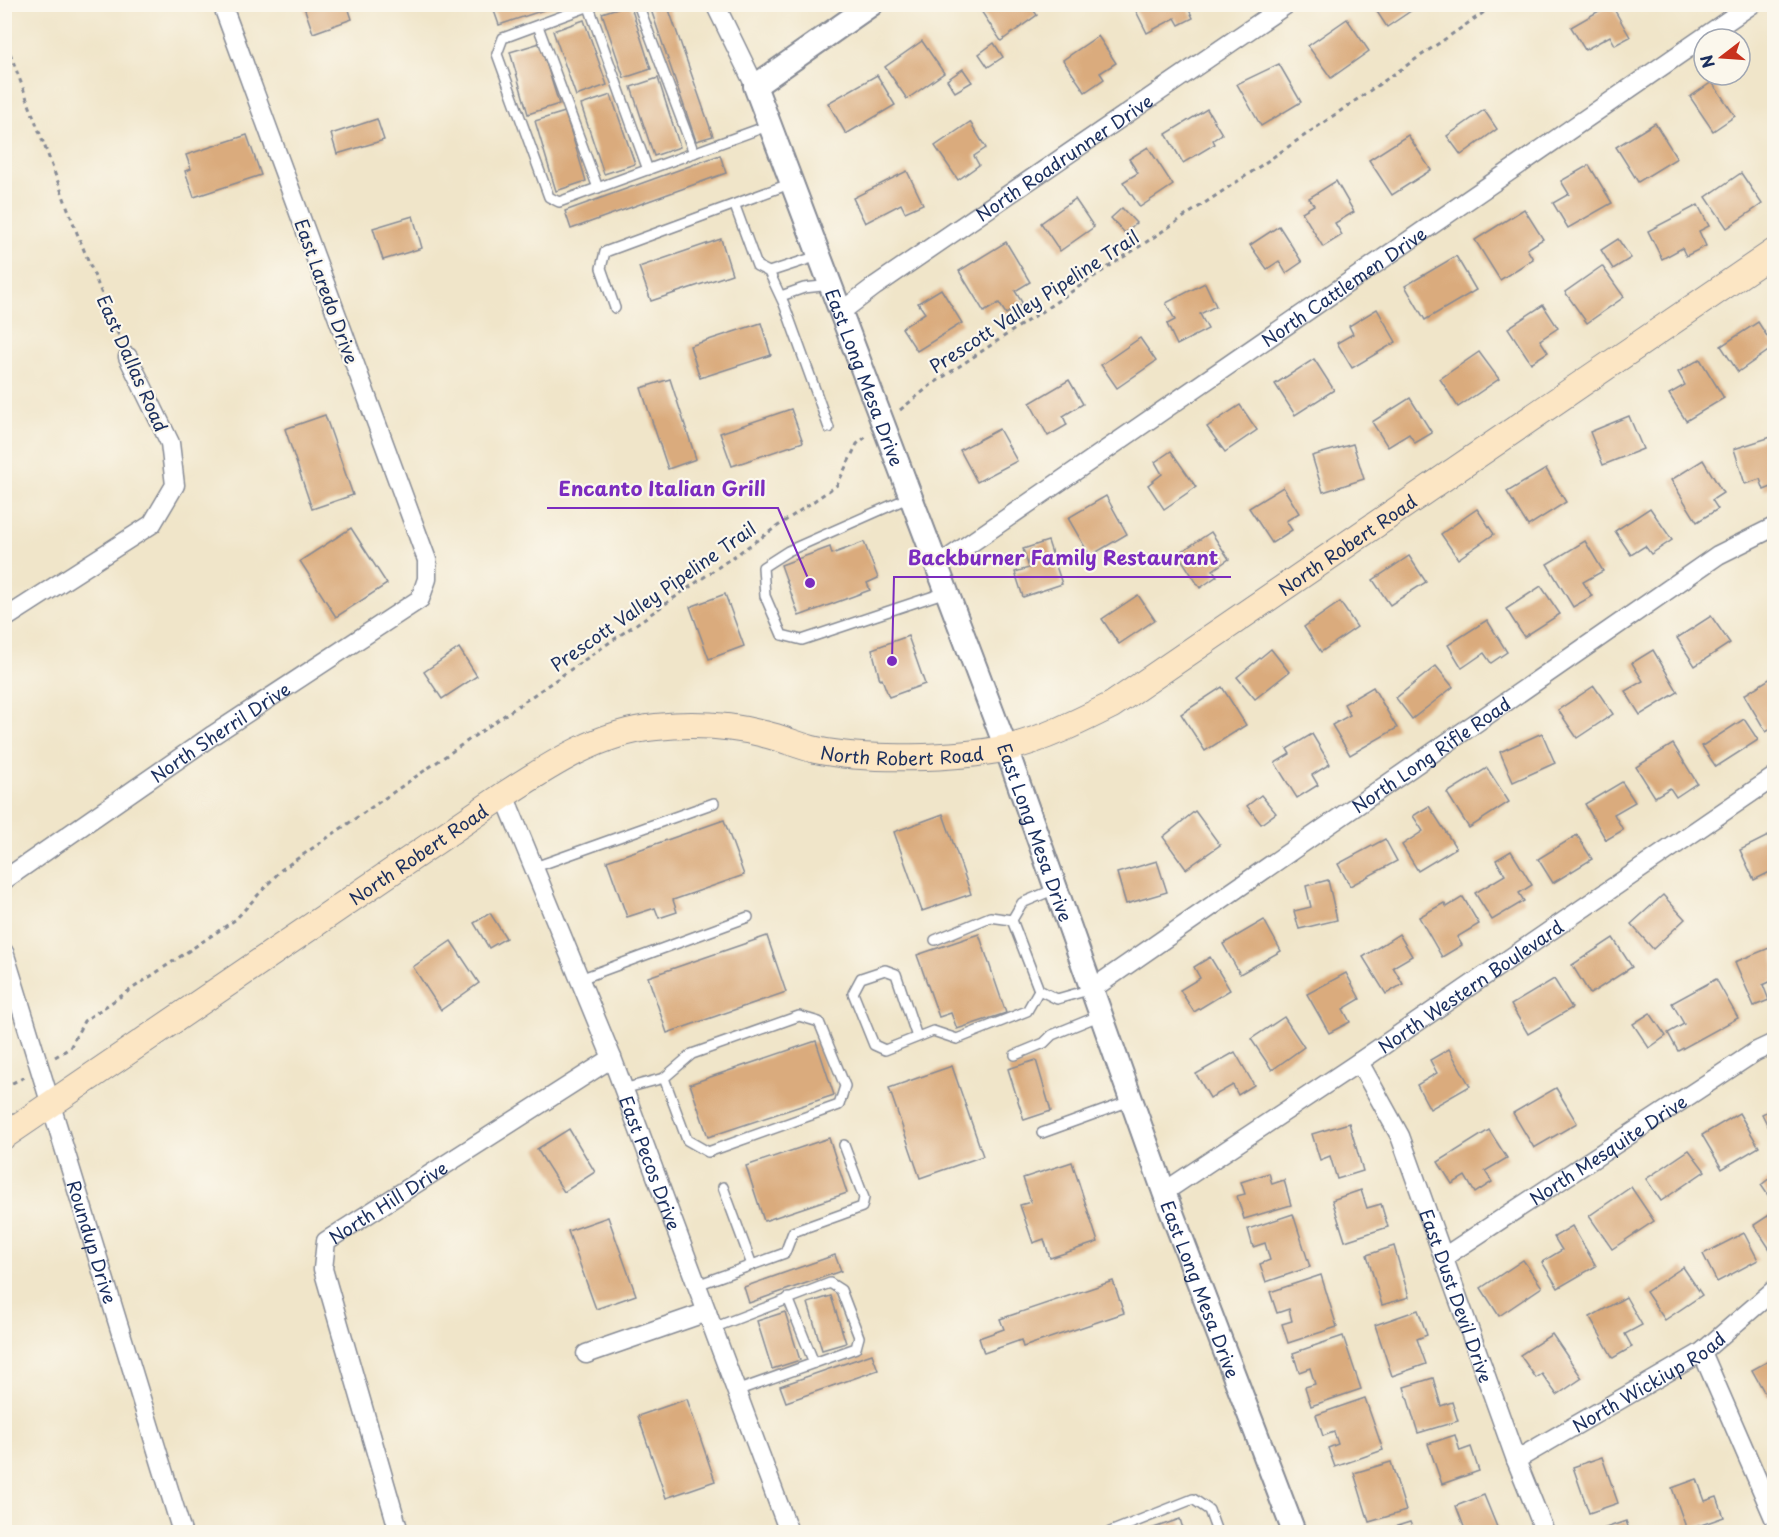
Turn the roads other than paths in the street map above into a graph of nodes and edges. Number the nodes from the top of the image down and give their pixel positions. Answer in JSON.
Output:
{"nodes":[{"id":1,"x":222,"y":4,"type":"edge"},
{"id":2,"x":638,"y":4,"type":"edge"},
{"id":3,"x":715,"y":4,"type":"edge"},
{"id":4,"x":872,"y":4,"type":"edge"},
{"id":5,"x":1287,"y":4,"type":"edge"},
{"id":6,"x":1752,"y":4,"type":"edge"},
{"id":7,"x":592,"y":6,"type":"edge"},
{"id":8,"x":538,"y":26,"type":"junction"},
{"id":9,"x":755,"y":86,"type":"junction"},
{"id":10,"x":770,"y":125,"type":"junction"},
{"id":11,"x":694,"y":153,"type":"junction"},
{"id":12,"x":648,"y":170,"type":"junction"},
{"id":13,"x":792,"y":183,"type":"junction"},
{"id":14,"x":598,"y":188,"type":"junction"},
{"id":15,"x":735,"y":206,"type":"junction"},
{"id":16,"x":1774,"y":252,"type":"edge"},
{"id":17,"x":820,"y":255,"type":"junction"},
{"id":18,"x":769,"y":272,"type":"junction"},
{"id":19,"x":832,"y":285,"type":"junction"},
{"id":20,"x":781,"y":296,"type":"junction"},
{"id":21,"x":615,"y":308,"type":"dead end"},
{"id":22,"x":842,"y":311,"type":"junction"},
{"id":23,"x":128,"y":357,"type":"road end"},
{"id":24,"x":828,"y":428,"type":"dead end"},
{"id":25,"x":910,"y":497,"type":"junction"},
{"id":26,"x":1774,"y":527,"type":"edge"},
{"id":27,"x":936,"y":567,"type":"junction"},
{"id":28,"x":427,"y":579,"type":"joint"},
{"id":29,"x":946,"y":592,"type":"junction"},
{"id":30,"x":4,"y":619,"type":"edge"},
{"id":31,"x":1006,"y":748,"type":"junction"},
{"id":32,"x":1774,"y":777,"type":"edge"},
{"id":33,"x":504,"y":795,"type":"junction"},
{"id":34,"x":714,"y":802,"type":"dead end"},
{"id":35,"x":535,"y":867,"type":"junction"},
{"id":36,"x":4,"y":880,"type":"edge"},
{"id":37,"x":1056,"y":889,"type":"junction"},
{"id":38,"x":748,"y":917,"type":"dead end"},
{"id":39,"x":1012,"y":920,"type":"junction"},
{"id":40,"x":935,"y":940,"type":"dead end"},
{"id":41,"x":4,"y":952,"type":"edge"},
{"id":42,"x":580,"y":979,"type":"junction"},
{"id":43,"x":1092,"y":989,"type":"junction"},
{"id":44,"x":1039,"y":990,"type":"junction"},
{"id":45,"x":1101,"y":1015,"type":"junction"},
{"id":46,"x":917,"y":1037,"type":"junction"},
{"id":47,"x":1774,"y":1043,"type":"edge"},
{"id":48,"x":1015,"y":1054,"type":"dead end"},
{"id":49,"x":612,"y":1058,"type":"junction"},
{"id":50,"x":1359,"y":1062,"type":"junction"},
{"id":51,"x":664,"y":1078,"type":"junction"},
{"id":52,"x":623,"y":1089,"type":"junction"},
{"id":53,"x":1131,"y":1100,"type":"junction"},
{"id":54,"x":51,"y":1104,"type":"junction"},
{"id":55,"x":1042,"y":1133,"type":"dead end"},
{"id":56,"x":4,"y":1136,"type":"edge"},
{"id":57,"x":844,"y":1145,"type":"dead end"},
{"id":58,"x":723,"y":1186,"type":"dead end"},
{"id":59,"x":1164,"y":1192,"type":"junction"},
{"id":60,"x":1444,"y":1257,"type":"junction"},
{"id":61,"x":752,"y":1265,"type":"junction"},
{"id":62,"x":697,"y":1285,"type":"junction"},
{"id":63,"x":1774,"y":1290,"type":"edge"},
{"id":64,"x":788,"y":1298,"type":"junction"},
{"id":65,"x":710,"y":1320,"type":"junction"},
{"id":66,"x":1702,"y":1352,"type":"junction"},
{"id":67,"x":586,"y":1354,"type":"dead end"},
{"id":68,"x":814,"y":1363,"type":"junction"},
{"id":69,"x":736,"y":1391,"type":"junction"},
{"id":70,"x":1516,"y":1460,"type":"junction"},
{"id":71,"x":1774,"y":1518,"type":"edge"},
{"id":72,"x":182,"y":1533,"type":"edge"},
{"id":73,"x":399,"y":1533,"type":"edge"},
{"id":74,"x":789,"y":1533,"type":"edge"},
{"id":75,"x":1110,"y":1533,"type":"edge"},
{"id":76,"x":1217,"y":1533,"type":"edge"},
{"id":77,"x":1294,"y":1533,"type":"edge"},
{"id":78,"x":1545,"y":1533,"type":"edge"}],
"edges":[{"from":1,"to":28,"type":"street","name":"East Laredo Drive"},
{"from":2,"to":11,"type":"lane"},
{"from":3,"to":9,"type":"street","name":"East Long Mesa Drive"},
{"from":4,"to":9,"type":"street"},
{"from":5,"to":22,"type":"street","name":"North Roadrunner Drive"},
{"from":6,"to":27,"type":"street","name":"North Cattlemen Drive"},
{"from":7,"to":8,"type":"lane"},
{"from":7,"to":12,"type":"lane"},
{"from":8,"to":14,"type":"lane"},
{"from":8,"to":14,"type":"lane"},
{"from":9,"to":10,"type":"street","name":"East Long Mesa Drive"},
{"from":10,"to":11,"type":"lane"},
{"from":10,"to":13,"type":"street","name":"East Long Mesa Drive"},
{"from":11,"to":12,"type":"lane"},
{"from":12,"to":14,"type":"lane"},
{"from":13,"to":15,"type":"lane"},
{"from":13,"to":17,"type":"street","name":"East Long Mesa Drive"},
{"from":15,"to":18,"type":"lane"},
{"from":15,"to":21,"type":"lane"},
{"from":16,"to":31,"type":"main road","name":"North Robert Road"},
{"from":17,"to":18,"type":"lane"},
{"from":17,"to":19,"type":"street","name":"East Long Mesa Drive"},
{"from":18,"to":20,"type":"lane"},
{"from":19,"to":20,"type":"lane"},
{"from":19,"to":22,"type":"street","name":"East Long Mesa Drive"},
{"from":20,"to":24,"type":"lane"},
{"from":22,"to":25,"type":"street","name":"East Long Mesa Drive"},
{"from":23,"to":30,"type":"street","name":"East Dallas Road"},
{"from":25,"to":27,"type":"street","name":"East Long Mesa Drive"},
{"from":25,"to":29,"type":"lane"},
{"from":26,"to":43,"type":"street","name":"North Long Rifle Road"},
{"from":27,"to":29,"type":"street","name":"East Long Mesa Drive"},
{"from":28,"to":36,"type":"street","name":"North Sherril Drive"},
{"from":29,"to":31,"type":"street","name":"East Long Mesa Drive"},
{"from":31,"to":33,"type":"main road","name":"North Robert Road"},
{"from":31,"to":37,"type":"street","name":"East Long Mesa Drive"},
{"from":32,"to":50,"type":"street","name":"North Western Boulevard"},
{"from":33,"to":35,"type":"street","name":"East Pecos Drive"},
{"from":33,"to":54,"type":"main road","name":"North Robert Road"},
{"from":34,"to":35,"type":"lane"},
{"from":35,"to":42,"type":"street","name":"East Pecos Drive"},
{"from":37,"to":39,"type":"lane"},
{"from":37,"to":43,"type":"street","name":"East Long Mesa Drive"},
{"from":38,"to":42,"type":"lane"},
{"from":39,"to":40,"type":"lane"},
{"from":39,"to":44,"type":"lane"},
{"from":41,"to":54,"type":"street","name":"Roundup Drive"},
{"from":42,"to":49,"type":"street","name":"East Pecos Drive"},
{"from":43,"to":44,"type":"lane"},
{"from":43,"to":45,"type":"street","name":"East Long Mesa Drive"},
{"from":44,"to":46,"type":"lane"},
{"from":45,"to":48,"type":"lane"},
{"from":45,"to":53,"type":"street","name":"East Long Mesa Drive"},
{"from":46,"to":46,"type":"lane"},
{"from":47,"to":60,"type":"street","name":"North Mesquite Drive"},
{"from":49,"to":52,"type":"street","name":"East Pecos Drive"},
{"from":49,"to":73,"type":"street","name":"North Hill Drive"},
{"from":50,"to":59,"type":"street","name":"North Western Boulevard"},
{"from":50,"to":60,"type":"street","name":"East Dust Devil Drive"},
{"from":51,"to":51,"type":"lane"},
{"from":51,"to":52,"type":"lane"},
{"from":52,"to":62,"type":"street","name":"East Pecos Drive"},
{"from":53,"to":55,"type":"lane"},
{"from":53,"to":59,"type":"street","name":"East Long Mesa Drive"},
{"from":54,"to":56,"type":"main road","name":"North Robert Road"},
{"from":54,"to":72,"type":"street","name":"Roundup Drive"},
{"from":57,"to":61,"type":"lane"},
{"from":58,"to":61,"type":"lane"},
{"from":59,"to":77,"type":"street","name":"East Long Mesa Drive"},
{"from":60,"to":70,"type":"street","name":"East Dust Devil Drive"},
{"from":61,"to":62,"type":"lane"},
{"from":62,"to":65,"type":"street","name":"East Pecos Drive"},
{"from":63,"to":66,"type":"street","name":"North Wickiup Road"},
{"from":64,"to":65,"type":"lane"},
{"from":64,"to":68,"type":"lane"},
{"from":64,"to":68,"type":"lane"},
{"from":65,"to":67,"type":"street"},
{"from":65,"to":69,"type":"street","name":"East Pecos Drive"},
{"from":66,"to":70,"type":"street","name":"North Wickiup Road"},
{"from":66,"to":71,"type":"street"},
{"from":68,"to":69,"type":"lane"},
{"from":69,"to":74,"type":"street","name":"East Pecos Drive"},
{"from":70,"to":78,"type":"street","name":"East Dust Devil Drive"},
{"from":75,"to":76,"type":"lane"}]}
